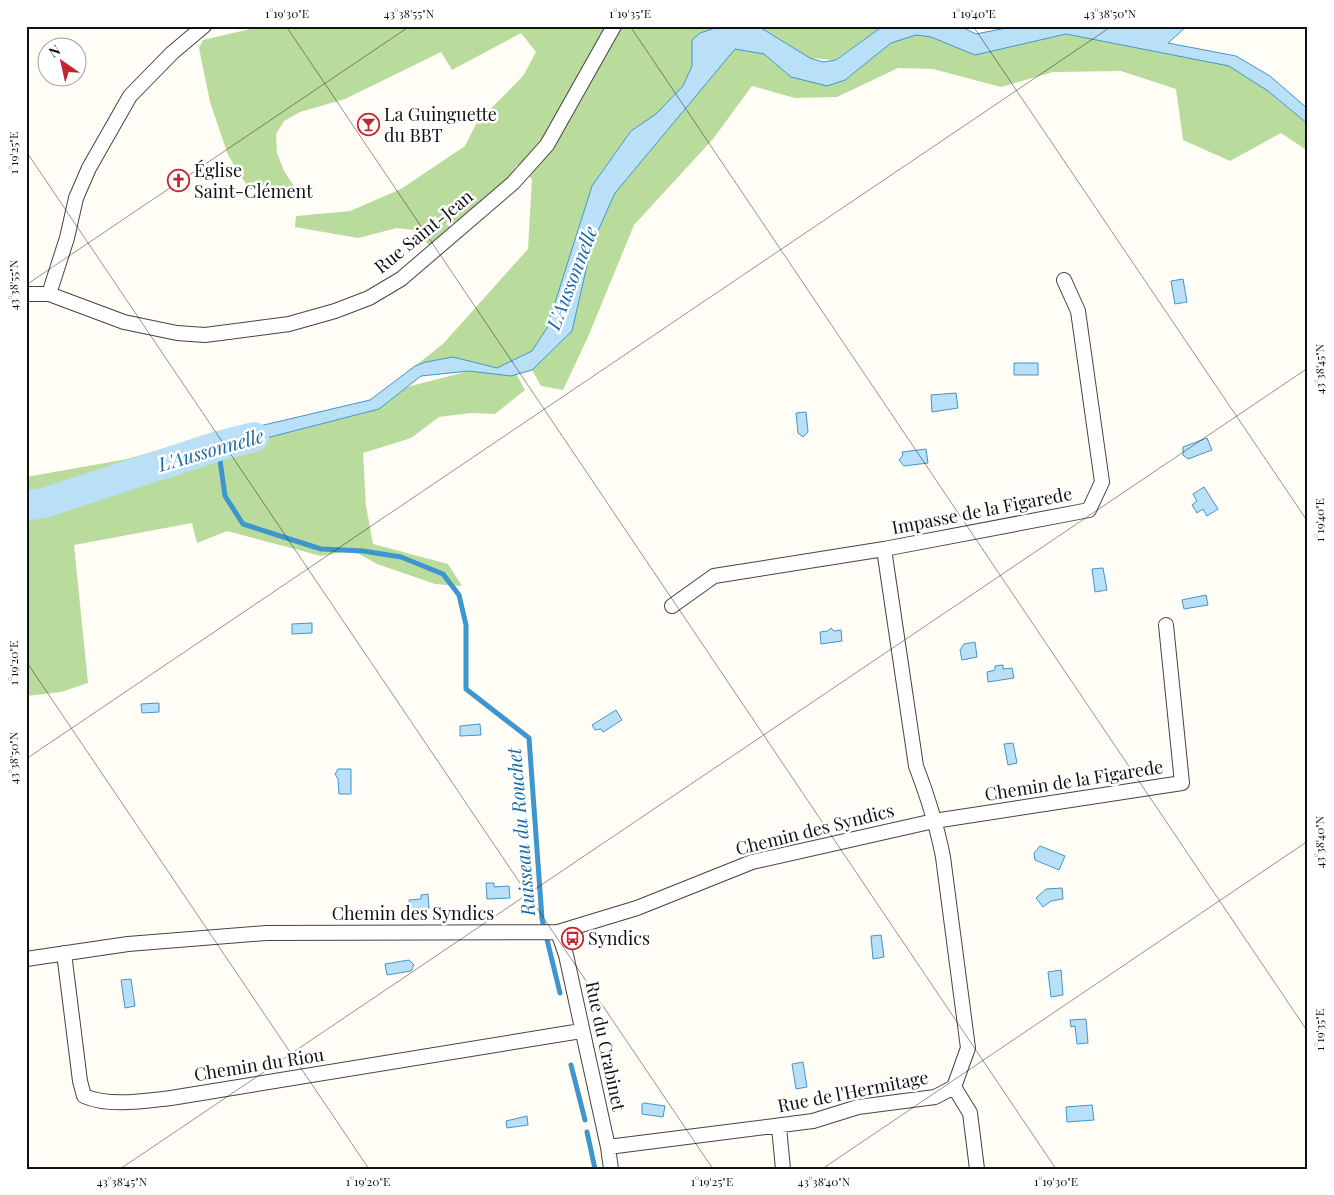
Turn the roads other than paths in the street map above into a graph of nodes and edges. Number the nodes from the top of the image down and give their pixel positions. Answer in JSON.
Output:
{"nodes":[{"id":1,"x":204,"y":26,"type":"edge"},
{"id":2,"x":614,"y":26,"type":"edge"},
{"id":3,"x":1064,"y":280,"type":"dead end"},
{"id":4,"x":26,"y":294,"type":"edge"},
{"id":5,"x":49,"y":294,"type":"junction"},
{"id":6,"x":884,"y":549,"type":"junction"},
{"id":7,"x":672,"y":606,"type":"dead end"},
{"id":8,"x":1166,"y":626,"type":"dead end"},
{"id":9,"x":934,"y":821,"type":"junction"},
{"id":10,"x":550,"y":932,"type":"junction"},
{"id":11,"x":64,"y":953,"type":"junction"},
{"id":12,"x":26,"y":959,"type":"edge"},
{"id":13,"x":581,"y":1031,"type":"junction"},
{"id":14,"x":954,"y":1087,"type":"junction"},
{"id":15,"x":778,"y":1127,"type":"junction"},
{"id":16,"x":608,"y":1147,"type":"junction"},
{"id":17,"x":611,"y":1169,"type":"edge"},
{"id":18,"x":783,"y":1169,"type":"edge"},
{"id":19,"x":977,"y":1169,"type":"edge"}],
"edges":[{"from":1,"to":5,"type":"street"},
{"from":2,"to":5,"type":"street","name":"Rue Saint-Jean"},
{"from":3,"to":6,"type":"street","name":"Impasse de la Figarede"},
{"from":4,"to":5,"type":"street","name":"Rue Saint-Jean"},
{"from":6,"to":7,"type":"street","name":"Impasse de la Figarede"},
{"from":6,"to":9,"type":"street","name":"Impasse de la Figarede"},
{"from":8,"to":9,"type":"street","name":"Chemin de la Figarede"},
{"from":9,"to":10,"type":"street","name":"Chemin des Syndics"},
{"from":9,"to":14,"type":"street","name":"Rue de l'Hermitage"},
{"from":10,"to":11,"type":"street","name":"Chemin des Syndics"},
{"from":10,"to":13,"type":"street","name":"Rue du Crabinet"},
{"from":11,"to":12,"type":"street","name":"Chemin des Syndics"},
{"from":11,"to":13,"type":"street","name":"Chemin du Riou"},
{"from":13,"to":16,"type":"street","name":"Rue du Crabinet"},
{"from":14,"to":15,"type":"street","name":"Rue de l'Hermitage"},
{"from":14,"to":19,"type":"street"},
{"from":15,"to":16,"type":"street","name":"Rue de l'Hermitage"},
{"from":15,"to":18,"type":"street"},
{"from":16,"to":17,"type":"street","name":"Rue du Crabinet"}]}
